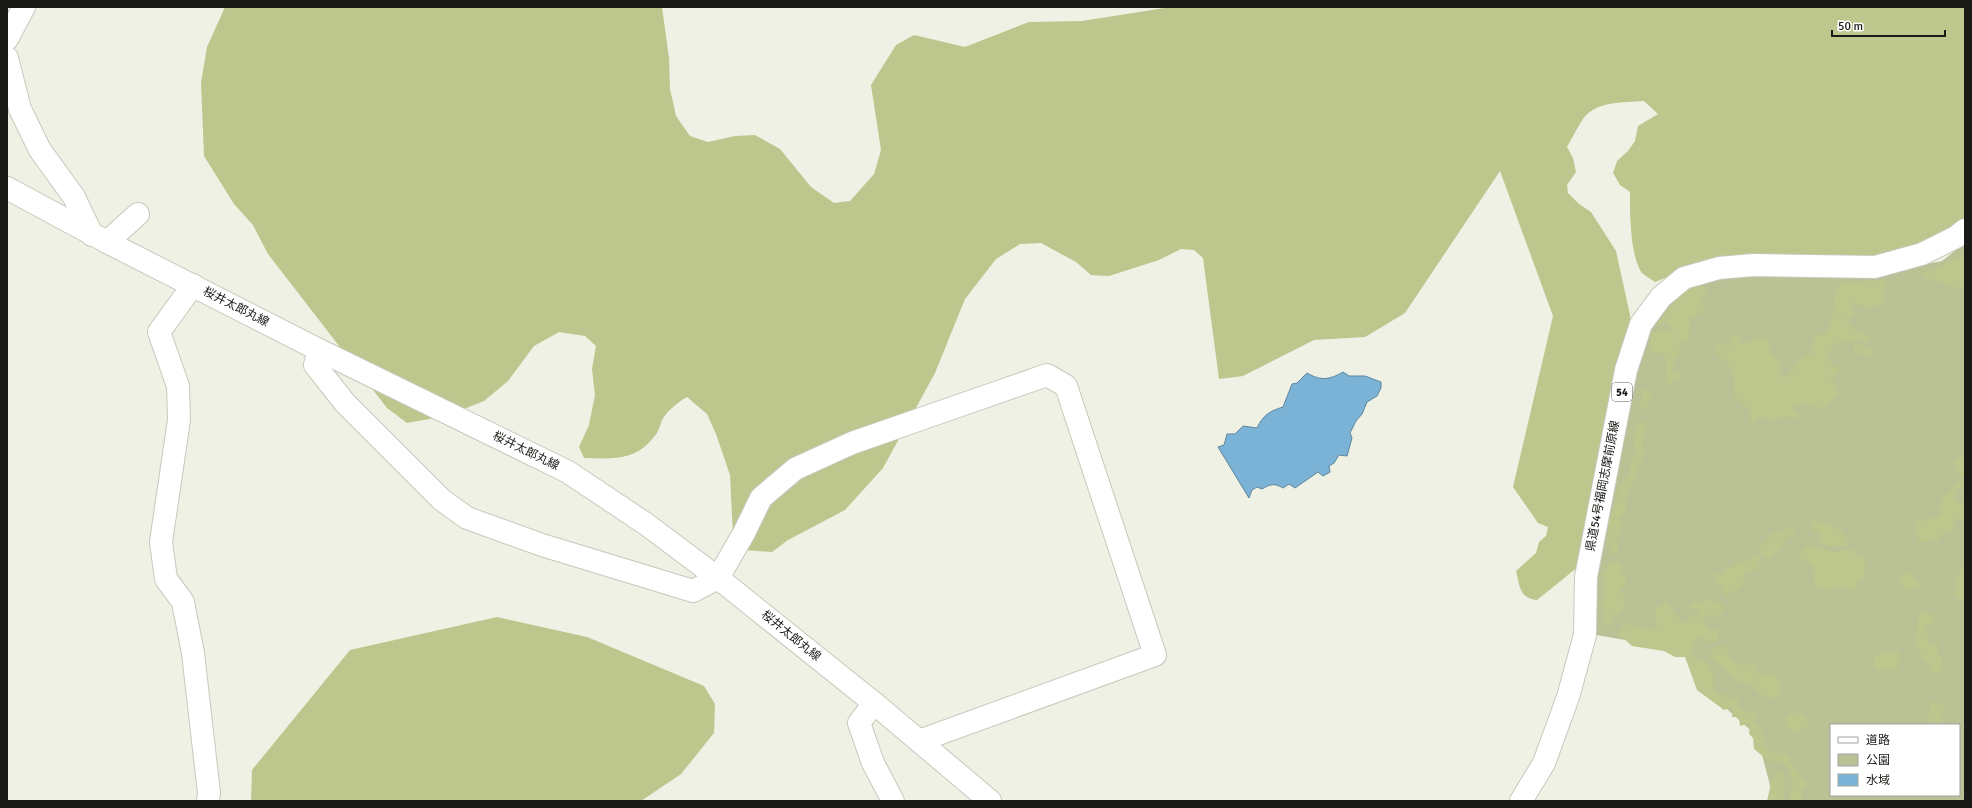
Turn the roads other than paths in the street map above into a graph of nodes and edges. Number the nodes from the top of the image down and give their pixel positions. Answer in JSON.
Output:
{"nodes":[{"id":1,"x":24,"y":7,"type":"edge"},
{"id":2,"x":7,"y":39,"type":"edge"},
{"id":3,"x":7,"y":58,"type":"edge"},
{"id":4,"x":7,"y":188,"type":"edge"},
{"id":5,"x":138,"y":214,"type":"dead end"},
{"id":6,"x":1965,"y":230,"type":"edge"},
{"id":7,"x":99,"y":238,"type":"junction"},
{"id":8,"x":193,"y":285,"type":"junction"},
{"id":9,"x":320,"y":350,"type":"junction"},
{"id":10,"x":718,"y":578,"type":"junction"},
{"id":11,"x":874,"y":703,"type":"junction"},
{"id":12,"x":919,"y":741,"type":"junction"},
{"id":13,"x":208,"y":801,"type":"edge"},
{"id":14,"x":893,"y":801,"type":"edge"},
{"id":15,"x":990,"y":801,"type":"edge"},
{"id":16,"x":1521,"y":801,"type":"edge"}],
"edges":[{"from":1,"to":2,"type":"street"},
{"from":3,"to":7,"type":"street"},
{"from":4,"to":7,"type":"street","name":"桜井太郎丸線"},
{"from":5,"to":7,"type":"street"},
{"from":6,"to":16,"type":"street","name":"県道54号福岡志摩前原線","number":"54"},
{"from":7,"to":8,"type":"street","name":"桜井太郎丸線"},
{"from":8,"to":9,"type":"street","name":"桜井太郎丸線"},
{"from":8,"to":13,"type":"street"},
{"from":9,"to":10,"type":"street","name":"桜井太郎丸線"},
{"from":9,"to":10,"type":"street"},
{"from":10,"to":11,"type":"street","name":"桜井太郎丸線"},
{"from":10,"to":12,"type":"street"},
{"from":11,"to":12,"type":"street","name":"桜井太郎丸線"},
{"from":11,"to":14,"type":"street"},
{"from":12,"to":15,"type":"street","name":"桜井太郎丸線"}]}
